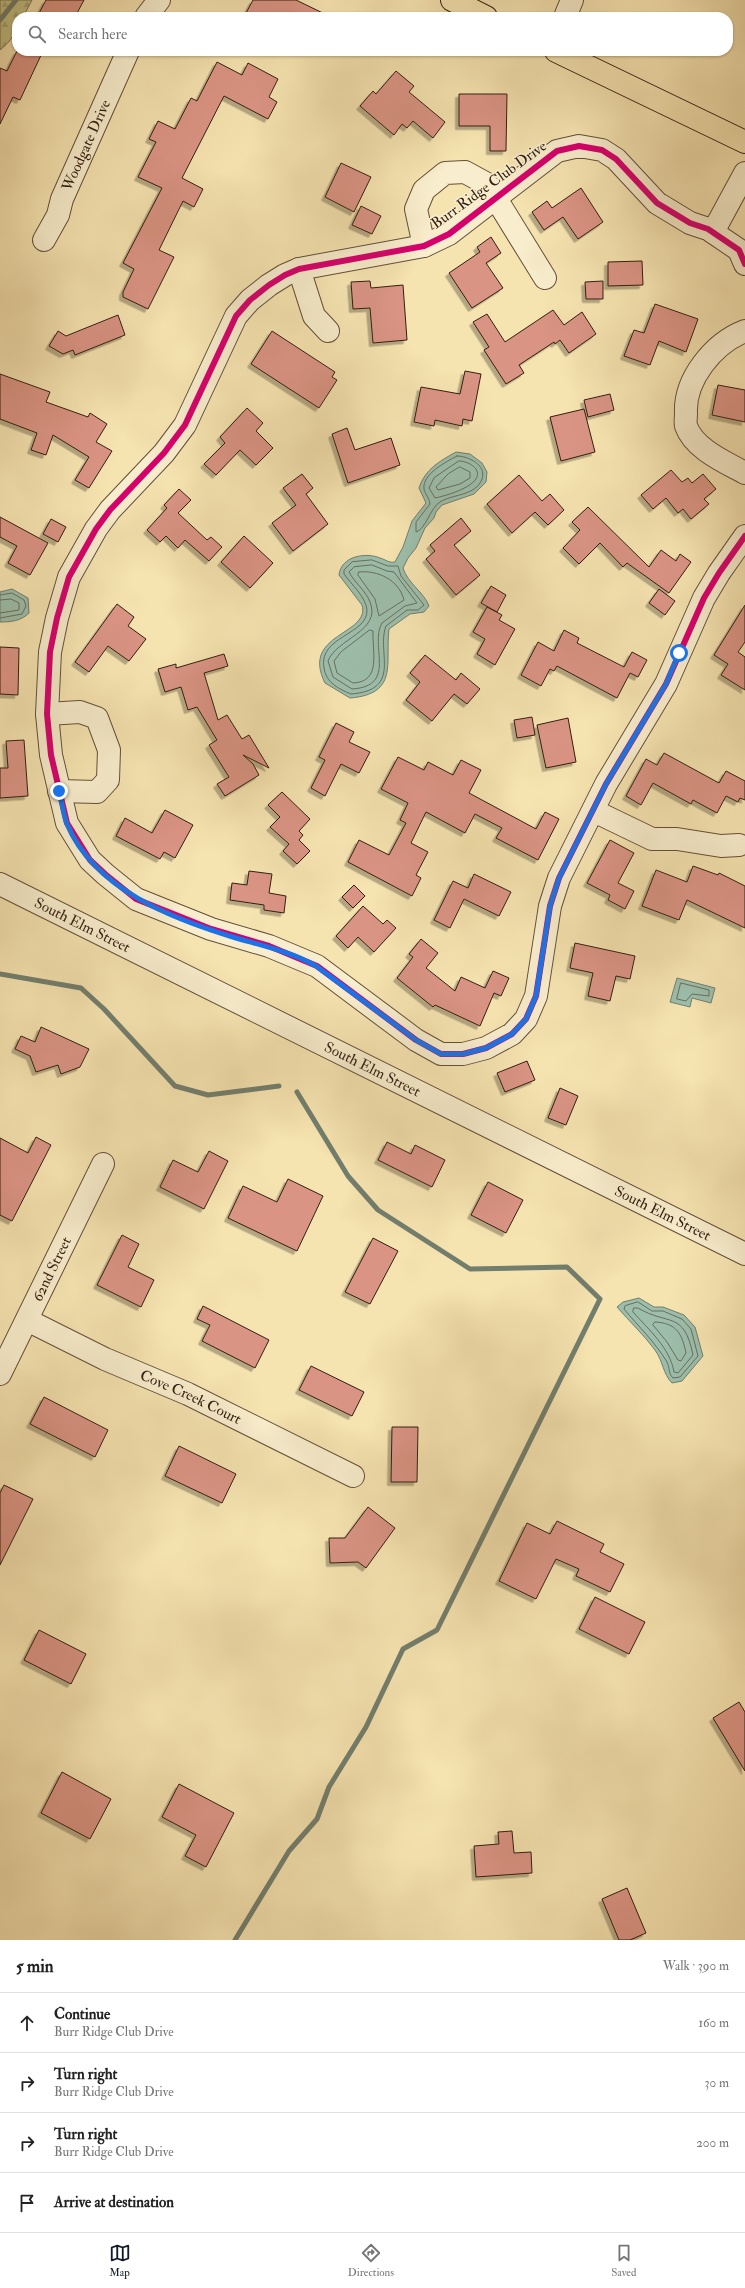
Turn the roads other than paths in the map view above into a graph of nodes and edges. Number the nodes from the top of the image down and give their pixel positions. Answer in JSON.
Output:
{"nodes":[{"id":1,"x":159,"y":0,"type":"edge"},
{"id":2,"x":452,"y":0,"type":"edge"},
{"id":3,"x":572,"y":0,"type":"edge"},
{"id":4,"x":150,"y":12,"type":"edge"},
{"id":5,"x":476,"y":12,"type":"edge"},
{"id":6,"x":567,"y":12,"type":"edge"},
{"id":7,"x":126,"y":56,"type":"edge"},
{"id":8,"x":566,"y":56,"type":"edge"},
{"id":9,"x":745,"y":142,"type":"edge"},
{"id":10,"x":745,"y":173,"type":"edge"},
{"id":11,"x":495,"y":200,"type":"junction"},
{"id":12,"x":713,"y":232,"type":"junction"},
{"id":13,"x":44,"y":240,"type":"dead end"},
{"id":14,"x":424,"y":246,"type":"junction"},
{"id":15,"x":745,"y":264,"type":"edge"},
{"id":16,"x":299,"y":269,"type":"junction"},
{"id":17,"x":545,"y":278,"type":"dead end"},
{"id":18,"x":328,"y":331,"type":"dead end"},
{"id":19,"x":745,"y":331,"type":"edge"},
{"id":20,"x":745,"y":473,"type":"edge"},
{"id":21,"x":745,"y":536,"type":"edge"},
{"id":22,"x":737,"y":562,"type":"edge"},
{"id":23,"x":47,"y":714,"type":"junction"},
{"id":24,"x":59,"y":791,"type":"junction"},
{"id":25,"x":594,"y":811,"type":"junction"},
{"id":26,"x":739,"y":845,"type":"dead end"},
{"id":27,"x":0,"y":884,"type":"edge"},
{"id":28,"x":103,"y":1164,"type":"dead end"},
{"id":29,"x":745,"y":1254,"type":"edge"},
{"id":30,"x":27,"y":1320,"type":"junction"},
{"id":31,"x":0,"y":1374,"type":"edge"},
{"id":32,"x":353,"y":1476,"type":"dead end"}],
"edges":[{"from":1,"to":4,"type":"street"},
{"from":2,"to":5,"type":"main road"},
{"from":3,"to":6,"type":"street"},
{"from":7,"to":13,"type":"street","name":"Woodgate Drive"},
{"from":8,"to":9,"type":"main road"},
{"from":10,"to":12,"type":"street"},
{"from":11,"to":12,"type":"street","name":"Burr Ridge Club Drive"},
{"from":11,"to":14,"type":"street","name":"Burr Ridge Club Drive"},
{"from":11,"to":14,"type":"street"},
{"from":11,"to":17,"type":"street"},
{"from":12,"to":15,"type":"street","name":"Burr Ridge Club Drive"},
{"from":14,"to":16,"type":"street","name":"Burr Ridge Club Drive"},
{"from":16,"to":18,"type":"street"},
{"from":16,"to":23,"type":"street","name":"Burr Ridge Club Drive"},
{"from":19,"to":20,"type":"street"},
{"from":21,"to":22,"type":"street","name":"Burr Ridge Club Drive"},
{"from":22,"to":25,"type":"street","name":"Burr Ridge Club Drive"},
{"from":23,"to":24,"type":"street","name":"Burr Ridge Club Drive"},
{"from":23,"to":24,"type":"street"},
{"from":24,"to":25,"type":"street","name":"Burr Ridge Club Drive"},
{"from":25,"to":26,"type":"street"},
{"from":27,"to":29,"type":"street","name":"South Elm Street"},
{"from":28,"to":30,"type":"street","name":"62nd Street"},
{"from":30,"to":31,"type":"street","name":"62nd Street"},
{"from":30,"to":32,"type":"street","name":"Cove Creek Court"}]}
